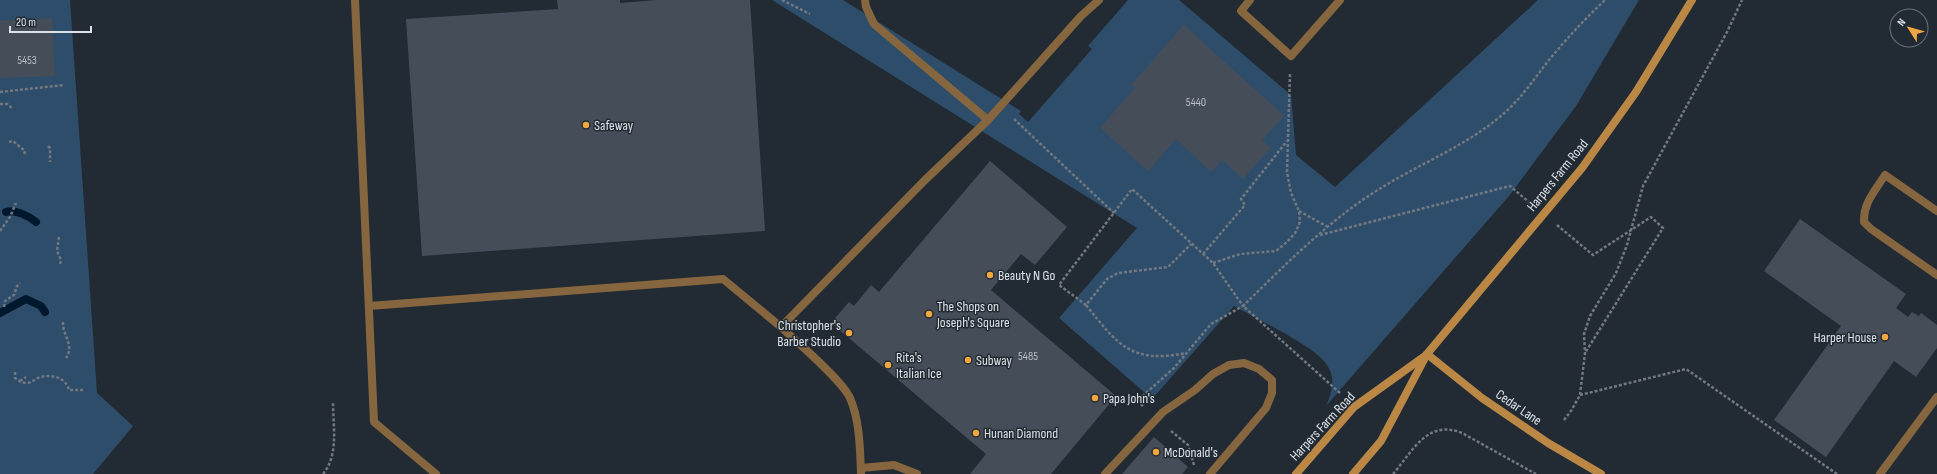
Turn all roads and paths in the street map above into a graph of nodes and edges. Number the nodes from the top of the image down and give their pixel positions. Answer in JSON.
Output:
{"nodes":[{"id":1,"x":355,"y":0,"type":"edge"},
{"id":2,"x":782,"y":0,"type":"edge"},
{"id":3,"x":865,"y":0,"type":"edge"},
{"id":4,"x":1099,"y":0,"type":"edge"},
{"id":5,"x":1250,"y":0,"type":"edge"},
{"id":6,"x":1340,"y":0,"type":"edge"},
{"id":7,"x":1605,"y":0,"type":"edge"},
{"id":8,"x":1692,"y":0,"type":"edge"},
{"id":9,"x":1742,"y":0,"type":"edge"},
{"id":10,"x":810,"y":14,"type":"dead end"},
{"id":11,"x":1291,"y":56,"type":"junction"},
{"id":12,"x":64,"y":85,"type":"dead end"},
{"id":13,"x":0,"y":92,"type":"edge"},
{"id":14,"x":0,"y":104,"type":"edge"},
{"id":15,"x":1000,"y":106,"type":"junction"},
{"id":16,"x":12,"y":108,"type":"dead end"},
{"id":17,"x":988,"y":120,"type":"junction"},
{"id":18,"x":1287,"y":141,"type":"junction"},
{"id":19,"x":8,"y":142,"type":"dead end"},
{"id":20,"x":48,"y":146,"type":"dead end"},
{"id":21,"x":24,"y":155,"type":"dead end"},
{"id":22,"x":50,"y":162,"type":"dead end"},
{"id":23,"x":16,"y":203,"type":"dead end"},
{"id":24,"x":1299,"y":211,"type":"junction"},
{"id":25,"x":1937,"y":211,"type":"edge"},
{"id":26,"x":1114,"y":213,"type":"junction"},
{"id":27,"x":1358,"y":226,"type":"dead end"},
{"id":28,"x":1329,"y":227,"type":"junction"},
{"id":29,"x":0,"y":231,"type":"edge"},
{"id":30,"x":1319,"y":236,"type":"junction"},
{"id":31,"x":59,"y":237,"type":"dead end"},
{"id":32,"x":1191,"y":244,"type":"junction"},
{"id":33,"x":1203,"y":254,"type":"junction"},
{"id":34,"x":1213,"y":263,"type":"junction"},
{"id":35,"x":60,"y":264,"type":"dead end"},
{"id":36,"x":1937,"y":275,"type":"edge"},
{"id":37,"x":20,"y":282,"type":"dead end"},
{"id":38,"x":1086,"y":305,"type":"junction"},
{"id":39,"x":369,"y":306,"type":"junction"},
{"id":40,"x":1243,"y":306,"type":"junction"},
{"id":41,"x":4,"y":308,"type":"dead end"},
{"id":42,"x":63,"y":322,"type":"dead end"},
{"id":43,"x":781,"y":328,"type":"junction"},
{"id":44,"x":1427,"y":354,"type":"junction"},
{"id":45,"x":66,"y":358,"type":"dead end"},
{"id":46,"x":15,"y":372,"type":"dead end"},
{"id":47,"x":26,"y":377,"type":"dead end"},
{"id":48,"x":19,"y":381,"type":"junction"},
{"id":49,"x":85,"y":390,"type":"dead end"},
{"id":50,"x":1340,"y":393,"type":"dead end"},
{"id":51,"x":1580,"y":395,"type":"junction"},
{"id":52,"x":1937,"y":397,"type":"edge"},
{"id":53,"x":332,"y":402,"type":"dead end"},
{"id":54,"x":1564,"y":420,"type":"dead end"},
{"id":55,"x":861,"y":471,"type":"edge"},
{"id":56,"x":323,"y":474,"type":"edge"},
{"id":57,"x":436,"y":474,"type":"edge"},
{"id":58,"x":917,"y":474,"type":"edge"},
{"id":59,"x":1105,"y":474,"type":"edge"},
{"id":60,"x":1210,"y":474,"type":"edge"},
{"id":61,"x":1296,"y":474,"type":"edge"},
{"id":62,"x":1353,"y":474,"type":"edge"},
{"id":63,"x":1393,"y":474,"type":"edge"},
{"id":64,"x":1536,"y":474,"type":"edge"},
{"id":65,"x":1601,"y":474,"type":"edge"},
{"id":66,"x":1837,"y":474,"type":"edge"},
{"id":67,"x":1880,"y":474,"type":"edge"}],
"edges":[{"from":1,"to":39,"type":"lane"},
{"from":2,"to":10,"type":"path"},
{"from":3,"to":17,"type":"lane"},
{"from":4,"to":15,"type":"lane"},
{"from":5,"to":11,"type":"lane"},
{"from":6,"to":11,"type":"lane"},
{"from":7,"to":28,"type":"path"},
{"from":8,"to":44,"type":"main road","name":"Harpers Farm Road"},
{"from":9,"to":51,"type":"path"},
{"from":11,"to":18,"type":"path"},
{"from":12,"to":13,"type":"path"},
{"from":14,"to":16,"type":"path"},
{"from":15,"to":17,"type":"lane"},
{"from":15,"to":26,"type":"path"},
{"from":17,"to":43,"type":"lane"},
{"from":18,"to":24,"type":"path"},
{"from":18,"to":33,"type":"path"},
{"from":19,"to":21,"type":"path"},
{"from":20,"to":22,"type":"path"},
{"from":23,"to":29,"type":"path"},
{"from":24,"to":28,"type":"path"},
{"from":24,"to":34,"type":"path"},
{"from":25,"to":36,"type":"lane"},
{"from":26,"to":32,"type":"path"},
{"from":26,"to":38,"type":"path"},
{"from":27,"to":30,"type":"path"},
{"from":28,"to":30,"type":"path"},
{"from":30,"to":40,"type":"path"},
{"from":31,"to":35,"type":"path"},
{"from":32,"to":33,"type":"path"},
{"from":32,"to":38,"type":"path"},
{"from":33,"to":34,"type":"path"},
{"from":34,"to":40,"type":"path"},
{"from":37,"to":41,"type":"path"},
{"from":38,"to":40,"type":"path"},
{"from":39,"to":43,"type":"lane"},
{"from":39,"to":57,"type":"lane"},
{"from":40,"to":50,"type":"path"},
{"from":42,"to":45,"type":"path"},
{"from":43,"to":55,"type":"lane"},
{"from":44,"to":61,"type":"main road","name":"Harpers Farm Road"},
{"from":44,"to":62,"type":"main road","name":"Harpers Farm Road"},
{"from":44,"to":65,"type":"main road","name":"Cedar Lane"},
{"from":46,"to":48,"type":"path"},
{"from":47,"to":48,"type":"path"},
{"from":48,"to":49,"type":"path"},
{"from":51,"to":54,"type":"path"},
{"from":51,"to":66,"type":"path"},
{"from":52,"to":67,"type":"lane"},
{"from":53,"to":56,"type":"path"},
{"from":55,"to":58,"type":"lane"},
{"from":59,"to":60,"type":"lane"},
{"from":63,"to":64,"type":"path"}]}
